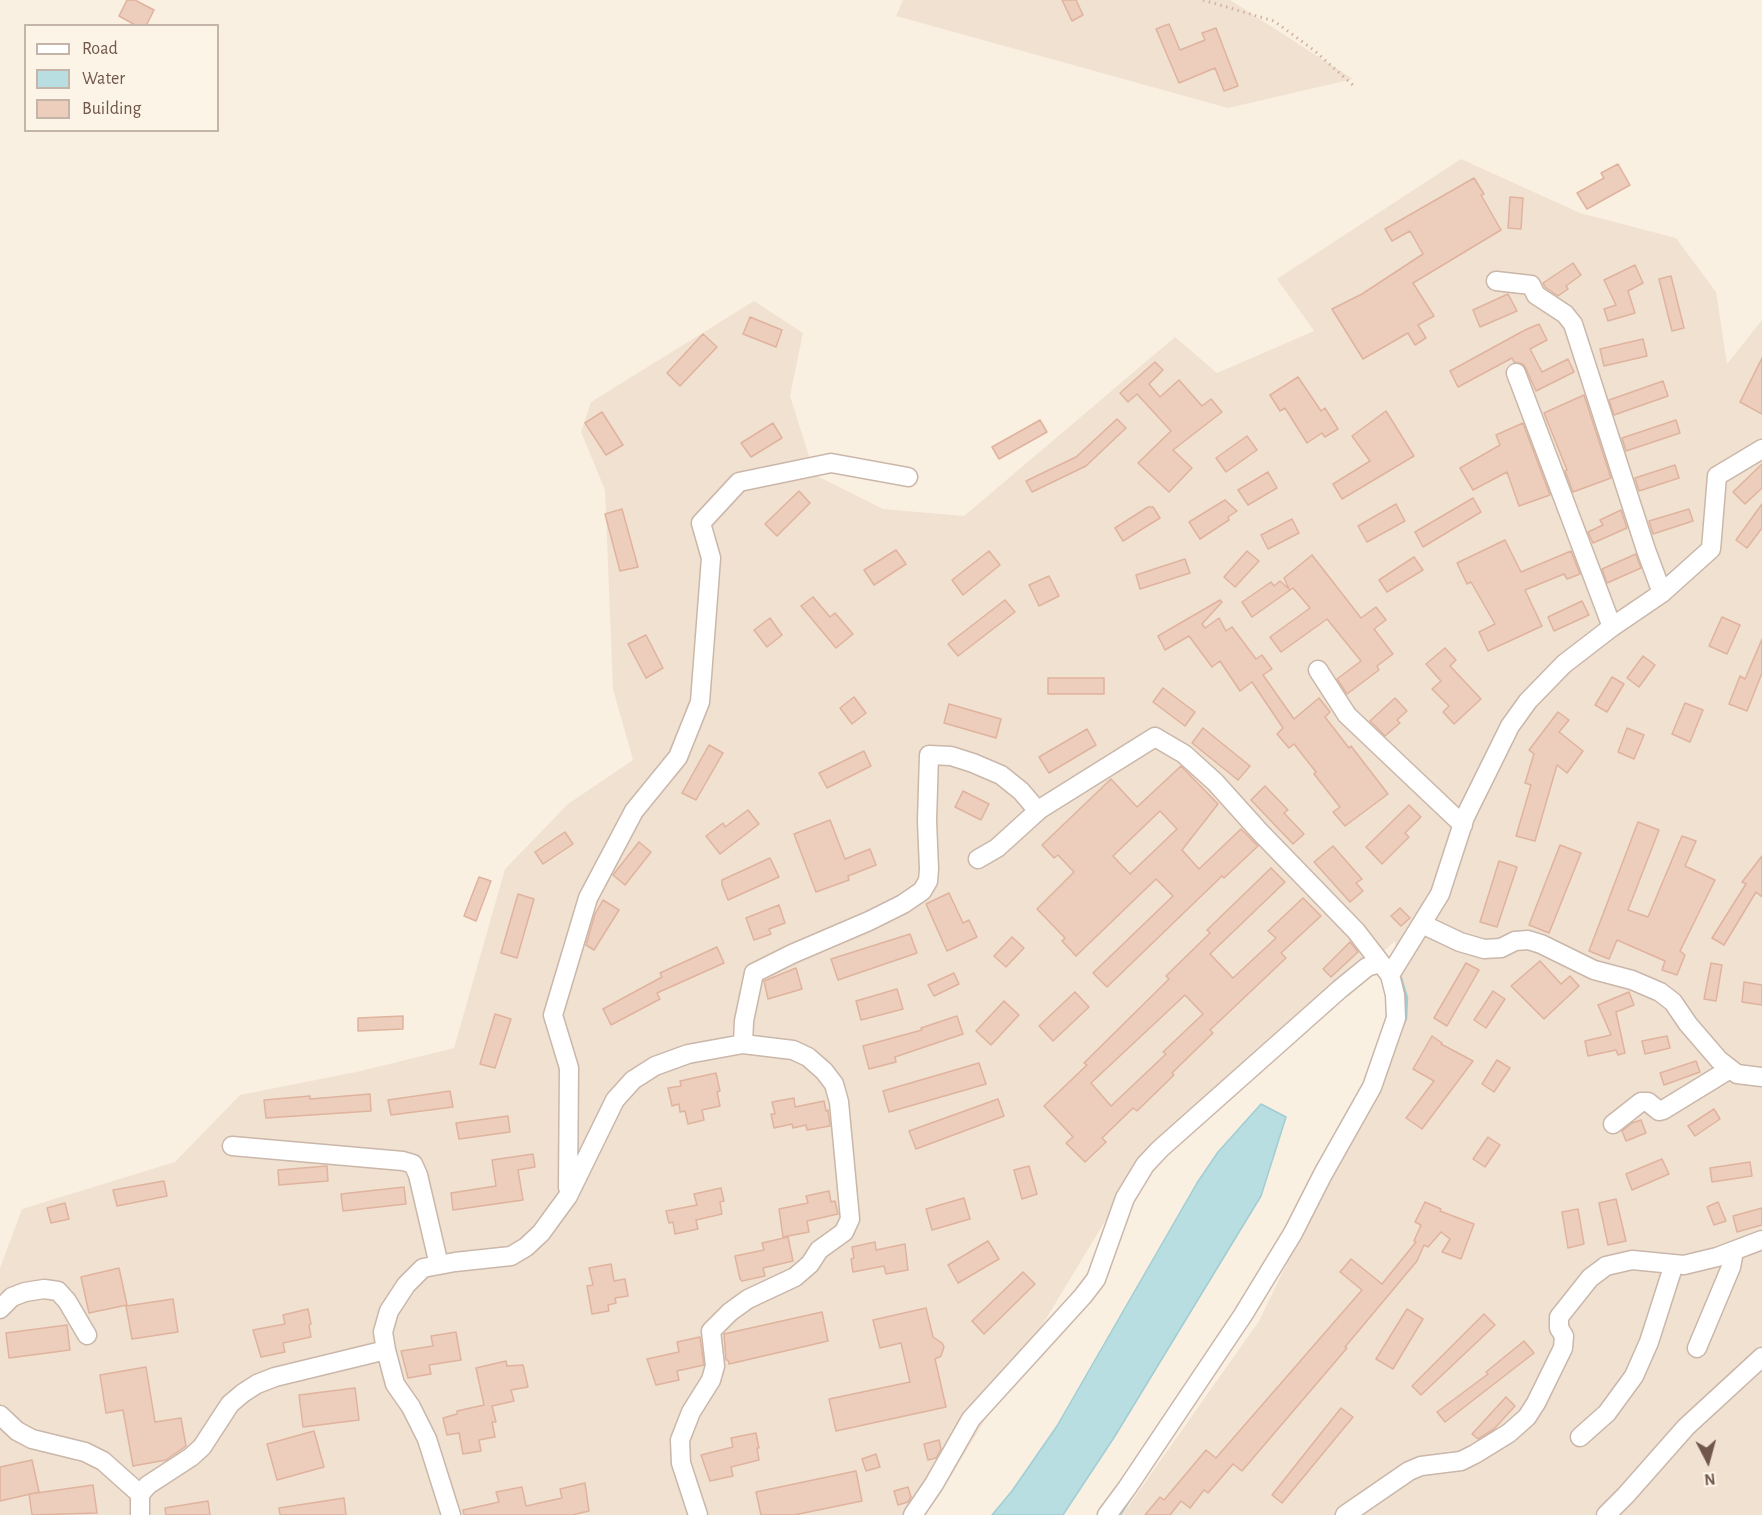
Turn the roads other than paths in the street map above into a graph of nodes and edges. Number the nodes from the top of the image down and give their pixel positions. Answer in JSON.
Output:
{"nodes":[{"id":1,"x":1496,"y":281,"type":"dead end"},
{"id":2,"x":1516,"y":373,"type":"dead end"},
{"id":3,"x":1762,"y":449,"type":"edge"},
{"id":4,"x":908,"y":477,"type":"dead end"},
{"id":5,"x":1662,"y":593,"type":"junction"},
{"id":6,"x":1612,"y":627,"type":"junction"},
{"id":7,"x":1318,"y":670,"type":"dead end"},
{"id":8,"x":1038,"y":811,"type":"junction"},
{"id":9,"x":1462,"y":825,"type":"junction"},
{"id":10,"x":978,"y":859,"type":"dead end"},
{"id":11,"x":1422,"y":924,"type":"junction"},
{"id":12,"x":1385,"y":969,"type":"junction"},
{"id":13,"x":743,"y":1044,"type":"junction"},
{"id":14,"x":1730,"y":1069,"type":"junction"},
{"id":15,"x":1762,"y":1077,"type":"edge"},
{"id":16,"x":1613,"y":1124,"type":"dead end"},
{"id":17,"x":232,"y":1146,"type":"dead end"},
{"id":18,"x":568,"y":1196,"type":"junction"},
{"id":19,"x":1762,"y":1240,"type":"edge"},
{"id":20,"x":1734,"y":1251,"type":"junction"},
{"id":21,"x":1674,"y":1264,"type":"junction"},
{"id":22,"x":439,"y":1265,"type":"junction"},
{"id":23,"x":4,"y":1301,"type":"edge"},
{"id":24,"x":87,"y":1335,"type":"dead end"},
{"id":25,"x":1697,"y":1348,"type":"dead end"},
{"id":26,"x":386,"y":1350,"type":"junction"},
{"id":27,"x":1762,"y":1357,"type":"edge"},
{"id":28,"x":0,"y":1415,"type":"edge"},
{"id":29,"x":1580,"y":1437,"type":"dead end"},
{"id":30,"x":140,"y":1494,"type":"junction"},
{"id":31,"x":140,"y":1515,"type":"edge"},
{"id":32,"x":451,"y":1515,"type":"edge"},
{"id":33,"x":698,"y":1515,"type":"edge"},
{"id":34,"x":913,"y":1515,"type":"edge"},
{"id":35,"x":1107,"y":1515,"type":"edge"},
{"id":36,"x":1345,"y":1515,"type":"edge"},
{"id":37,"x":1606,"y":1515,"type":"edge"}],
"edges":[{"from":1,"to":5,"type":"street"},
{"from":2,"to":6,"type":"street"},
{"from":3,"to":5,"type":"street"},
{"from":4,"to":18,"type":"street"},
{"from":5,"to":6,"type":"street"},
{"from":6,"to":9,"type":"street"},
{"from":7,"to":9,"type":"street"},
{"from":8,"to":10,"type":"street"},
{"from":8,"to":12,"type":"street"},
{"from":8,"to":13,"type":"street"},
{"from":9,"to":11,"type":"street"},
{"from":11,"to":12,"type":"street"},
{"from":11,"to":14,"type":"street"},
{"from":12,"to":34,"type":"street"},
{"from":12,"to":35,"type":"street"},
{"from":13,"to":18,"type":"street"},
{"from":13,"to":33,"type":"street"},
{"from":14,"to":15,"type":"street"},
{"from":14,"to":16,"type":"street"},
{"from":17,"to":22,"type":"street"},
{"from":18,"to":22,"type":"street"},
{"from":19,"to":20,"type":"street"},
{"from":20,"to":21,"type":"street"},
{"from":20,"to":25,"type":"street"},
{"from":21,"to":29,"type":"street"},
{"from":21,"to":36,"type":"street"},
{"from":22,"to":26,"type":"street"},
{"from":23,"to":24,"type":"street"},
{"from":26,"to":30,"type":"street"},
{"from":26,"to":32,"type":"street"},
{"from":27,"to":37,"type":"street"},
{"from":28,"to":30,"type":"street"},
{"from":30,"to":31,"type":"street"}]}
